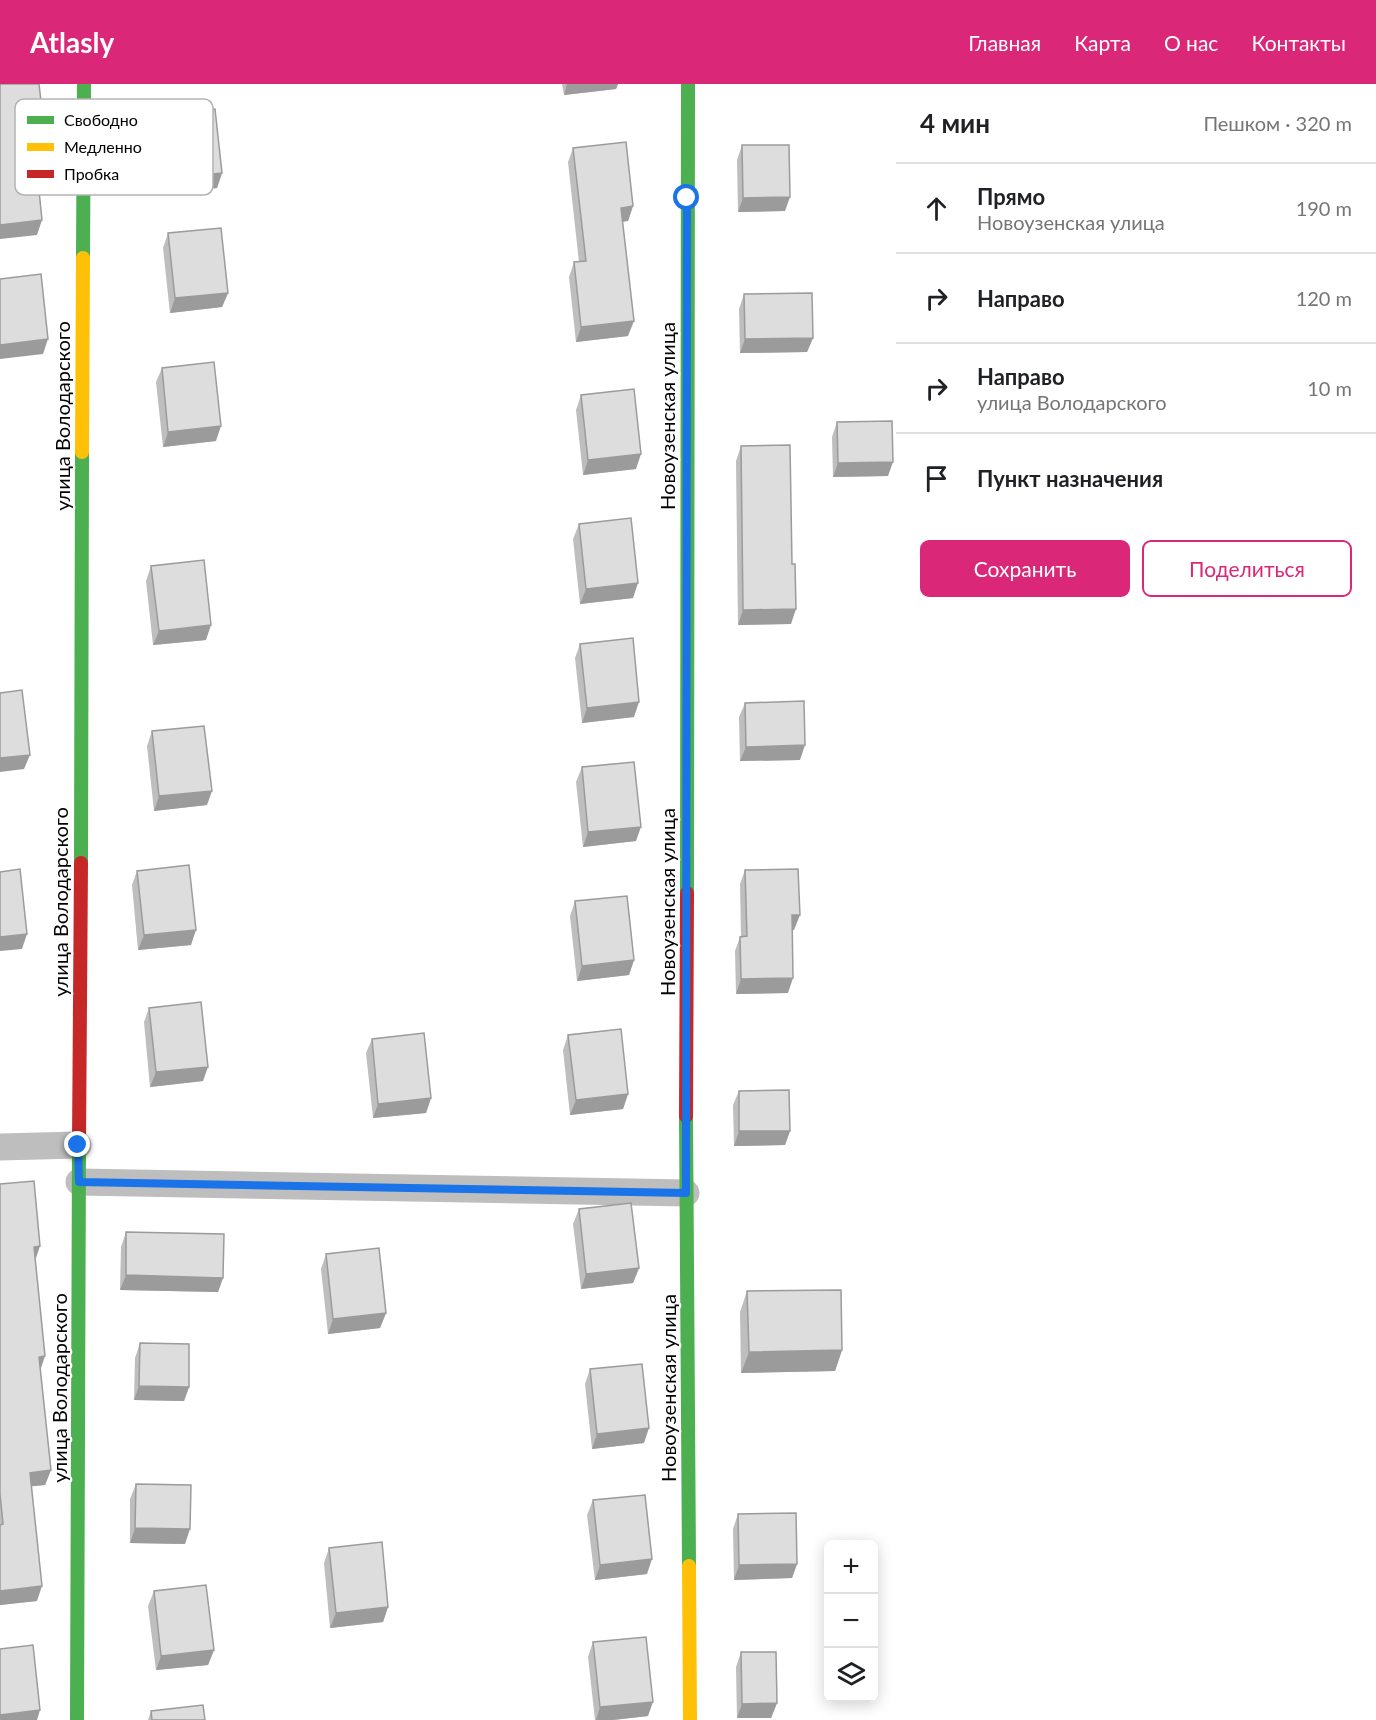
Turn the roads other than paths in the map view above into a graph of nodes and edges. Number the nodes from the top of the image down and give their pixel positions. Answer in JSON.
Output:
{"nodes":[{"id":1,"x":84,"y":84,"type":"edge"},
{"id":2,"x":688,"y":84,"type":"edge"},
{"id":3,"x":84,"y":99,"type":"edge"},
{"id":4,"x":83,"y":195,"type":"edge"},
{"id":5,"x":78,"y":1145,"type":"junction"},
{"id":6,"x":0,"y":1147,"type":"edge"},
{"id":7,"x":79,"y":1182,"type":"junction"},
{"id":8,"x":686,"y":1193,"type":"junction"},
{"id":9,"x":77,"y":1720,"type":"edge"},
{"id":10,"x":690,"y":1720,"type":"edge"}],
"edges":[{"from":1,"to":3,"type":"street","name":"улица Володарского"},
{"from":2,"to":8,"type":"street","name":"Новоузенская улица"},
{"from":4,"to":5,"type":"street","name":"улица Володарского"},
{"from":5,"to":6,"type":"street"},
{"from":5,"to":7,"type":"street","name":"улица Володарского"},
{"from":7,"to":8,"type":"street"},
{"from":7,"to":9,"type":"street","name":"улица Володарского"},
{"from":8,"to":10,"type":"street","name":"Новоузенская улица"}]}
